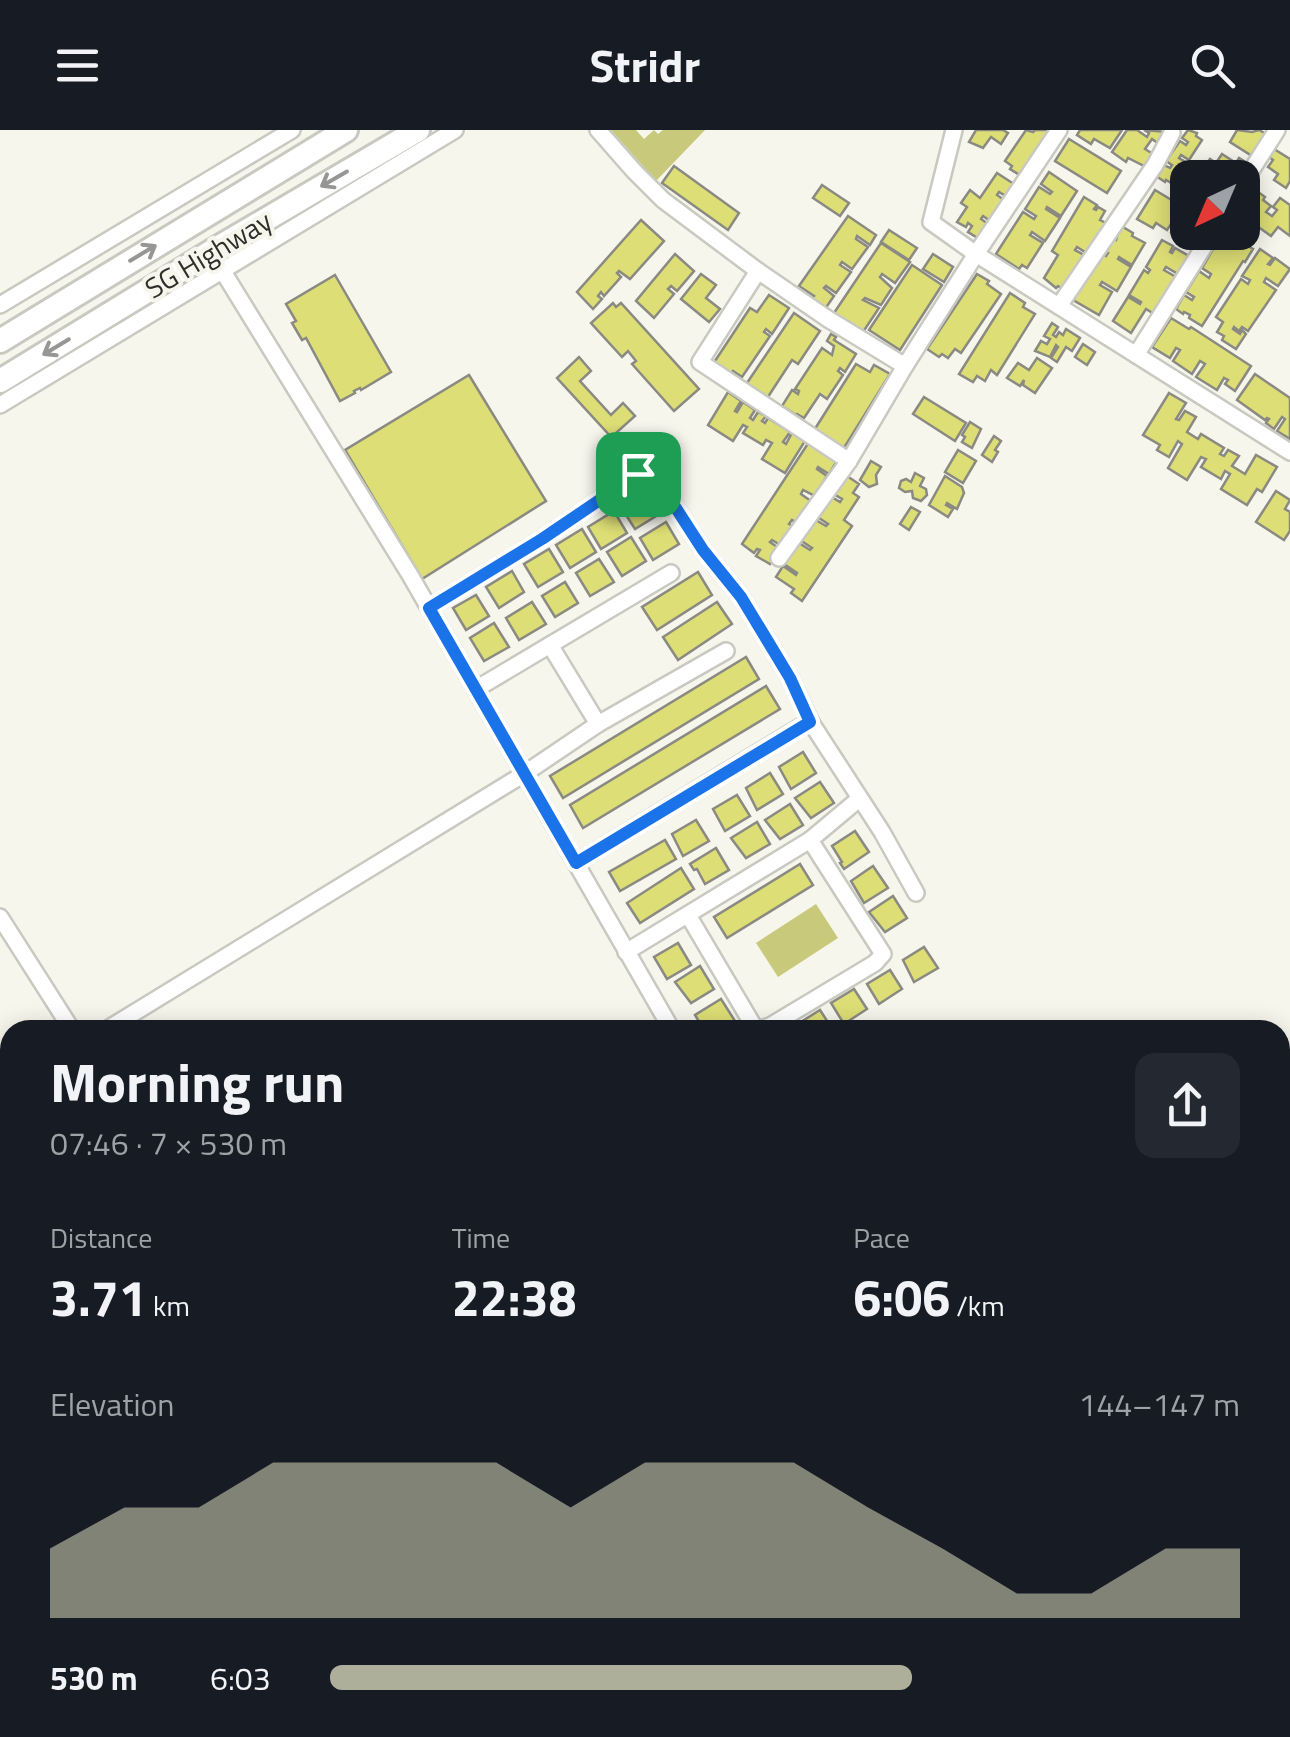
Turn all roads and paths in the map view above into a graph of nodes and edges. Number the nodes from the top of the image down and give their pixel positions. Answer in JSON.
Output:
{"nodes":[{"id":1,"x":292,"y":130,"type":"edge"},
{"id":2,"x":346,"y":130,"type":"edge"},
{"id":3,"x":418,"y":130,"type":"edge"},
{"id":4,"x":455,"y":130,"type":"edge"},
{"id":5,"x":598,"y":130,"type":"edge"},
{"id":6,"x":954,"y":130,"type":"edge"},
{"id":7,"x":1058,"y":130,"type":"edge"},
{"id":8,"x":1277,"y":130,"type":"edge"},
{"id":9,"x":1172,"y":133,"type":"dead end"},
{"id":10,"x":1258,"y":160,"type":"edge"},
{"id":11,"x":1201,"y":250,"type":"edge"},
{"id":12,"x":976,"y":254,"type":"junction"},
{"id":13,"x":222,"y":270,"type":"junction"},
{"id":14,"x":758,"y":271,"type":"junction"},
{"id":15,"x":0,"y":305,"type":"edge"},
{"id":16,"x":1058,"y":306,"type":"junction"},
{"id":17,"x":0,"y":340,"type":"edge"},
{"id":18,"x":1136,"y":355,"type":"junction"},
{"id":19,"x":905,"y":366,"type":"junction"},
{"id":20,"x":0,"y":381,"type":"edge"},
{"id":21,"x":0,"y":405,"type":"edge"},
{"id":22,"x":1290,"y":452,"type":"edge"},
{"id":23,"x":849,"y":461,"type":"junction"},
{"id":24,"x":778,"y":558,"type":"dead end"},
{"id":25,"x":671,"y":573,"type":"dead end"},
{"id":26,"x":429,"y":608,"type":"junction"},
{"id":27,"x":550,"y":646,"type":"junction"},
{"id":28,"x":726,"y":651,"type":"dead end"},
{"id":29,"x":476,"y":689,"type":"junction"},
{"id":30,"x":810,"y":722,"type":"junction"},
{"id":31,"x":598,"y":724,"type":"junction"},
{"id":32,"x":524,"y":774,"type":"junction"},
{"id":33,"x":859,"y":799,"type":"junction"},
{"id":34,"x":810,"y":840,"type":"junction"},
{"id":35,"x":576,"y":863,"type":"junction"},
{"id":36,"x":916,"y":894,"type":"dead end"},
{"id":37,"x":688,"y":915,"type":"junction"},
{"id":38,"x":0,"y":917,"type":"edge"},
{"id":39,"x":626,"y":952,"type":"junction"},
{"id":40,"x":66,"y":1020,"type":"edge"},
{"id":41,"x":122,"y":1020,"type":"edge"},
{"id":42,"x":666,"y":1020,"type":"edge"},
{"id":43,"x":750,"y":1020,"type":"edge"},
{"id":44,"x":780,"y":1020,"type":"edge"}],
"edges":[{"from":1,"to":15,"type":"street"},
{"from":17,"to":2,"type":"highway","name":"SG Highway","one_way":true},
{"from":3,"to":20,"type":"highway","name":"SG Highway","one_way":true},
{"from":4,"to":13,"type":"street"},
{"from":5,"to":14,"type":"street"},
{"from":6,"to":12,"type":"street"},
{"from":7,"to":12,"type":"street"},
{"from":8,"to":10,"type":"street"},
{"from":9,"to":16,"type":"street"},
{"from":11,"to":18,"type":"street"},
{"from":12,"to":16,"type":"street"},
{"from":12,"to":19,"type":"street"},
{"from":13,"to":21,"type":"street"},
{"from":13,"to":26,"type":"street"},
{"from":14,"to":19,"type":"street"},
{"from":14,"to":23,"type":"street"},
{"from":16,"to":18,"type":"street"},
{"from":18,"to":22,"type":"street"},
{"from":19,"to":23,"type":"street"},
{"from":23,"to":24,"type":"street"},
{"from":25,"to":27,"type":"street"},
{"from":26,"to":29,"type":"street"},
{"from":26,"to":30,"type":"street"},
{"from":27,"to":29,"type":"street"},
{"from":27,"to":31,"type":"street"},
{"from":28,"to":31,"type":"street"},
{"from":29,"to":32,"type":"street"},
{"from":30,"to":33,"type":"street"},
{"from":30,"to":35,"type":"street"},
{"from":31,"to":32,"type":"street"},
{"from":32,"to":35,"type":"street"},
{"from":32,"to":41,"type":"street"},
{"from":33,"to":34,"type":"street"},
{"from":33,"to":36,"type":"street"},
{"from":34,"to":37,"type":"street"},
{"from":34,"to":44,"type":"street"},
{"from":35,"to":39,"type":"street"},
{"from":37,"to":39,"type":"street"},
{"from":37,"to":43,"type":"street"},
{"from":38,"to":40,"type":"street"},
{"from":39,"to":42,"type":"street"}]}
